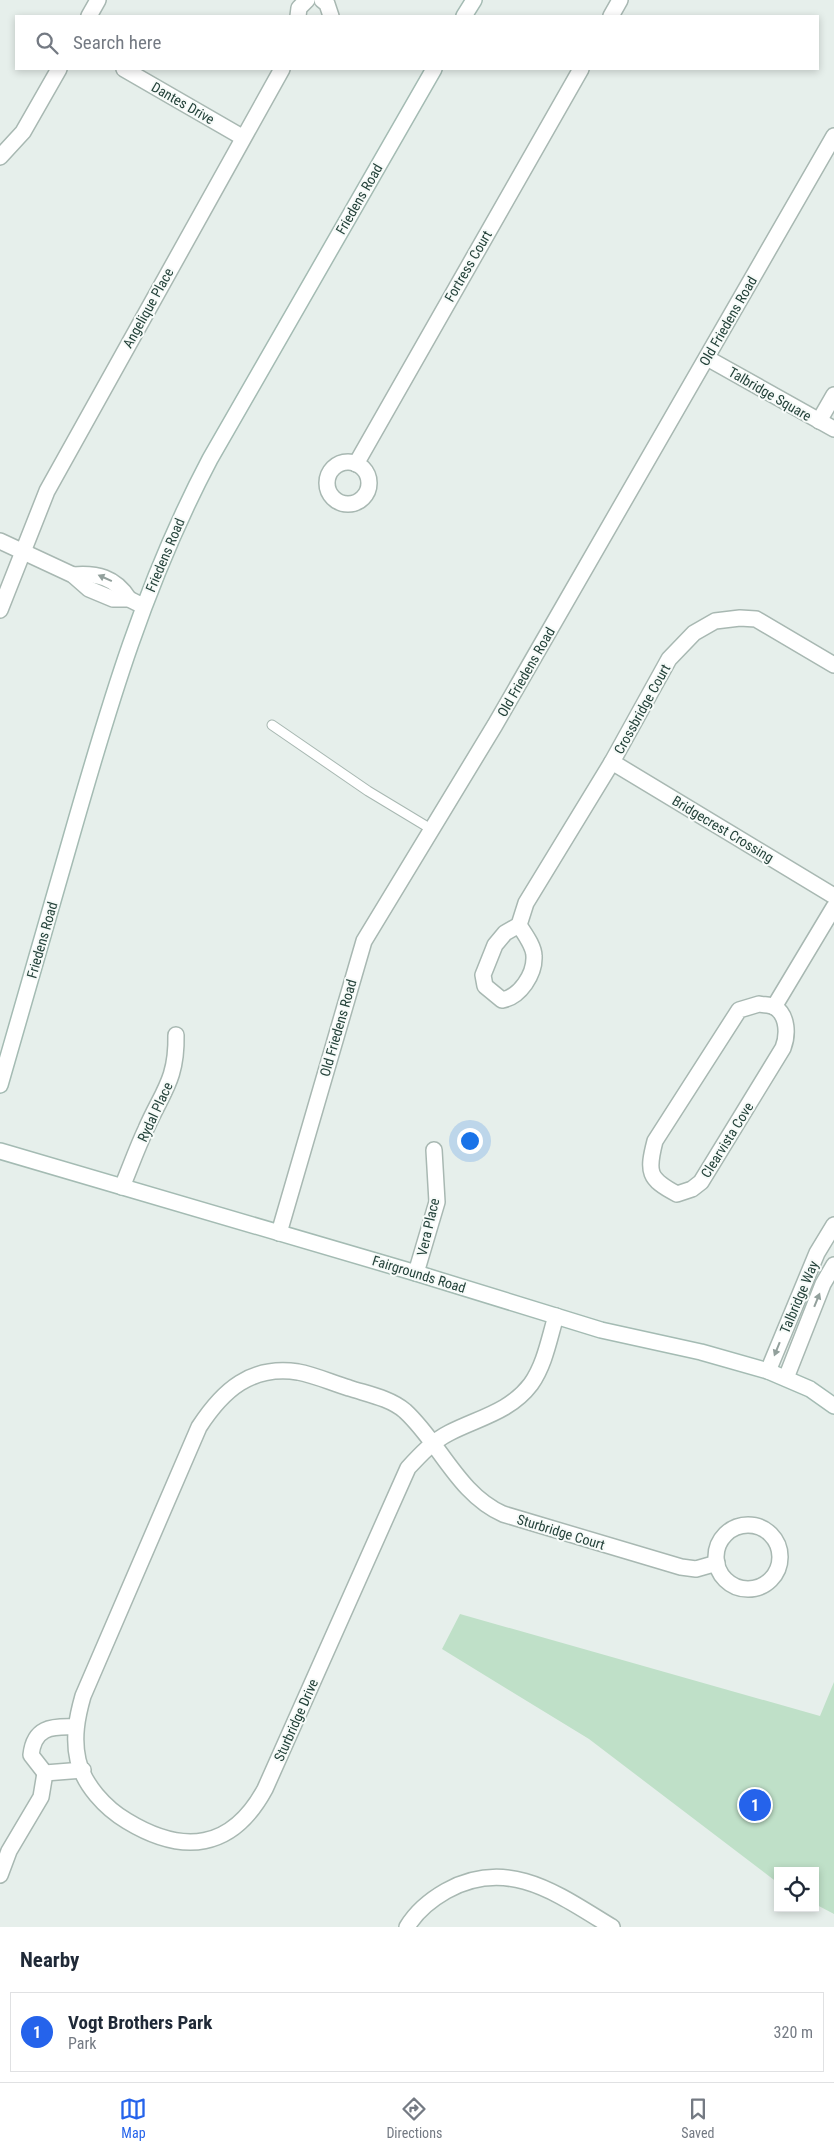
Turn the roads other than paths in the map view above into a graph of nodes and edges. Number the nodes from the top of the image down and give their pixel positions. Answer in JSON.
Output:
{"nodes":[{"id":1,"x":98,"y":0,"type":"edge"},
{"id":2,"x":307,"y":0,"type":"edge"},
{"id":3,"x":322,"y":0,"type":"edge"},
{"id":4,"x":474,"y":0,"type":"edge"},
{"id":5,"x":620,"y":0,"type":"edge"},
{"id":6,"x":90,"y":15,"type":"edge"},
{"id":7,"x":298,"y":15,"type":"edge"},
{"id":8,"x":331,"y":15,"type":"edge"},
{"id":9,"x":465,"y":15,"type":"edge"},
{"id":10,"x":611,"y":15,"type":"edge"},
{"id":11,"x":58,"y":70,"type":"edge"},
{"id":12,"x":126,"y":70,"type":"edge"},
{"id":13,"x":281,"y":70,"type":"edge"},
{"id":14,"x":433,"y":70,"type":"edge"},
{"id":15,"x":580,"y":70,"type":"edge"},
{"id":16,"x":834,"y":136,"type":"edge"},
{"id":17,"x":242,"y":137,"type":"junction"},
{"id":18,"x":0,"y":157,"type":"edge"},
{"id":19,"x":707,"y":358,"type":"junction"},
{"id":20,"x":834,"y":395,"type":"edge"},
{"id":21,"x":819,"y":421,"type":"junction"},
{"id":22,"x":834,"y":429,"type":"edge"},
{"id":23,"x":356,"y":464,"type":"dead end"},
{"id":24,"x":0,"y":541,"type":"edge"},
{"id":25,"x":22,"y":550,"type":"junction"},
{"id":26,"x":143,"y":606,"type":"junction"},
{"id":27,"x":0,"y":610,"type":"edge"},
{"id":28,"x":834,"y":665,"type":"edge"},
{"id":29,"x":272,"y":725,"type":"dead end"},
{"id":30,"x":612,"y":762,"type":"junction"},
{"id":31,"x":431,"y":829,"type":"junction"},
{"id":32,"x":834,"y":896,"type":"edge"},
{"id":33,"x":834,"y":907,"type":"edge"},
{"id":34,"x":519,"y":925,"type":"junction"},
{"id":35,"x":774,"y":1006,"type":"junction"},
{"id":36,"x":176,"y":1035,"type":"dead end"},
{"id":37,"x":0,"y":1084,"type":"edge"},
{"id":38,"x":434,"y":1150,"type":"dead end"},
{"id":39,"x":0,"y":1151,"type":"edge"},
{"id":40,"x":122,"y":1187,"type":"junction"},
{"id":41,"x":832,"y":1232,"type":"edge"},
{"id":42,"x":280,"y":1233,"type":"junction"},
{"id":43,"x":834,"y":1265,"type":"edge"},
{"id":44,"x":416,"y":1273,"type":"junction"},
{"id":45,"x":556,"y":1316,"type":"junction"},
{"id":46,"x":768,"y":1371,"type":"junction"},
{"id":47,"x":786,"y":1378,"type":"junction"},
{"id":48,"x":834,"y":1406,"type":"edge"},
{"id":49,"x":433,"y":1444,"type":"junction"},
{"id":50,"x":717,"y":1564,"type":"junction"},
{"id":51,"x":75,"y":1727,"type":"junction"},
{"id":52,"x":82,"y":1770,"type":"junction"},
{"id":53,"x":45,"y":1773,"type":"junction"},
{"id":54,"x":0,"y":1875,"type":"edge"},
{"id":55,"x":407,"y":1927,"type":"edge"},
{"id":56,"x":612,"y":1927,"type":"edge"}],
"edges":[{"from":1,"to":6,"type":"street"},
{"from":2,"to":7,"type":"street"},
{"from":3,"to":8,"type":"street"},
{"from":4,"to":9,"type":"street"},
{"from":5,"to":10,"type":"street"},
{"from":11,"to":18,"type":"street"},
{"from":12,"to":17,"type":"street","name":"Dantes Drive"},
{"from":13,"to":17,"type":"street","name":"Angelique Place"},
{"from":14,"to":26,"type":"street","name":"Friedens Road"},
{"from":15,"to":23,"type":"street","name":"Fortress Court"},
{"from":16,"to":19,"type":"street","name":"Old Friedens Road"},
{"from":17,"to":25,"type":"street","name":"Angelique Place"},
{"from":19,"to":21,"type":"street","name":"Talbridge Square"},
{"from":19,"to":31,"type":"street","name":"Old Friedens Road"},
{"from":20,"to":21,"type":"street"},
{"from":21,"to":22,"type":"street","name":"Talbridge Square"},
{"from":24,"to":25,"type":"street"},
{"from":25,"to":26,"type":"street"},
{"from":25,"to":27,"type":"street","name":"Angelique Place"},
{"from":26,"to":37,"type":"street","name":"Friedens Road"},
{"from":28,"to":30,"type":"street","name":"Crossbridge Court"},
{"from":29,"to":31,"type":"lane"},
{"from":30,"to":32,"type":"street","name":"Bridgecrest Crossing"},
{"from":30,"to":34,"type":"street","name":"Crossbridge Court"},
{"from":31,"to":42,"type":"street","name":"Old Friedens Road"},
{"from":33,"to":35,"type":"street"},
{"from":34,"to":34,"type":"street"},
{"from":35,"to":35,"type":"street","name":"Clearvista Cove"},
{"from":36,"to":40,"type":"street","name":"Rydal Place"},
{"from":38,"to":44,"type":"street","name":"Vera Place"},
{"from":39,"to":40,"type":"street","name":"Fairgrounds Road"},
{"from":40,"to":42,"type":"street","name":"Fairgrounds Road"},
{"from":41,"to":46,"type":"street","name":"Talbridge Way","one_way":true},
{"from":42,"to":44,"type":"street","name":"Fairgrounds Road"},
{"from":47,"to":43,"type":"street","name":"Talbridge Way","one_way":true},
{"from":44,"to":45,"type":"street","name":"Fairgrounds Road"},
{"from":45,"to":46,"type":"street","name":"Fairgrounds Road"},
{"from":45,"to":49,"type":"street","name":"Sturbridge Drive"},
{"from":46,"to":47,"type":"street","name":"Fairgrounds Road"},
{"from":47,"to":48,"type":"street","name":"Fairgrounds Road"},
{"from":49,"to":50,"type":"street","name":"Sturbridge Court"},
{"from":49,"to":51,"type":"street","name":"Sturbridge Drive"},
{"from":49,"to":52,"type":"street","name":"Sturbridge Drive"},
{"from":50,"to":50,"type":"street"},
{"from":51,"to":52,"type":"street","name":"Sturbridge Drive"},
{"from":51,"to":53,"type":"street"},
{"from":52,"to":53,"type":"street"},
{"from":53,"to":54,"type":"street"},
{"from":55,"to":56,"type":"street"}]}
